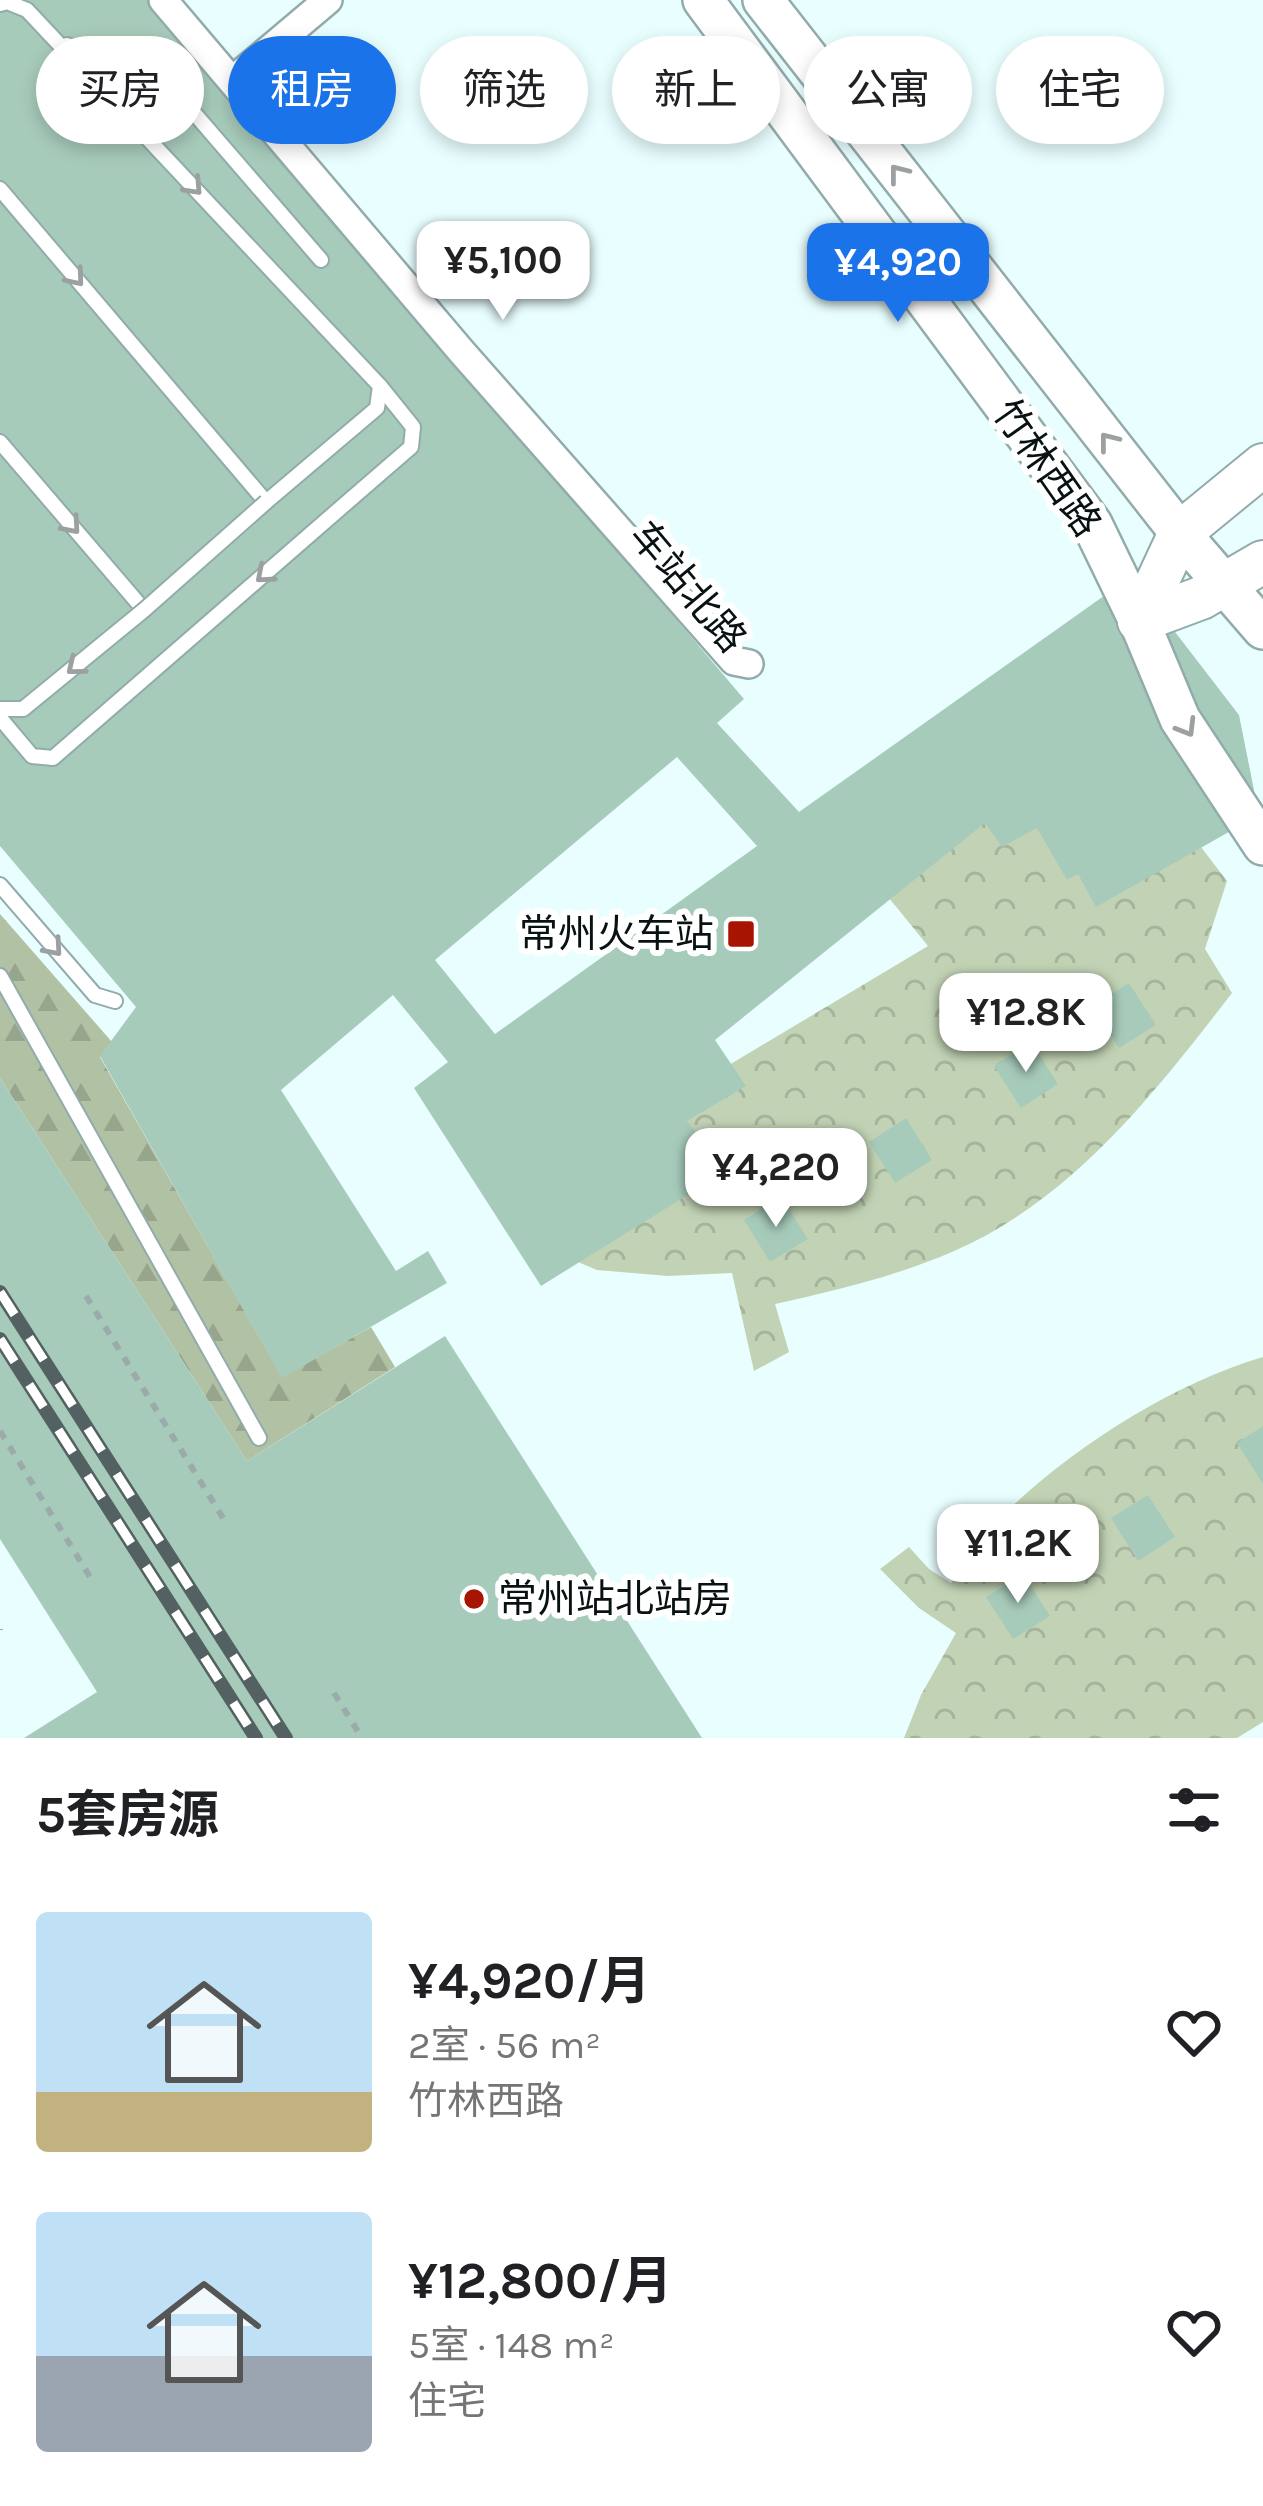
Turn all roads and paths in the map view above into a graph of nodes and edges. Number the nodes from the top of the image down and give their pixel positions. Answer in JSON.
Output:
{"nodes":[{"id":1,"x":163,"y":0,"type":"edge"},
{"id":2,"x":188,"y":0,"type":"edge"},
{"id":3,"x":328,"y":0,"type":"edge"},
{"id":4,"x":704,"y":0,"type":"edge"},
{"id":5,"x":763,"y":0,"type":"edge"},
{"id":6,"x":0,"y":4,"type":"edge"},
{"id":7,"x":53,"y":36,"type":"edge"},
{"id":8,"x":285,"y":36,"type":"edge"},
{"id":9,"x":228,"y":59,"type":"edge"},
{"id":10,"x":228,"y":64,"type":"edge"},
{"id":11,"x":204,"y":124,"type":"edge"},
{"id":12,"x":154,"y":144,"type":"edge"},
{"id":13,"x":298,"y":144,"type":"edge"},
{"id":14,"x":0,"y":189,"type":"edge"},
{"id":15,"x":321,"y":260,"type":"dead end"},
{"id":16,"x":380,"y":386,"type":"junction"},
{"id":17,"x":0,"y":442,"type":"edge"},
{"id":18,"x":557,"y":446,"type":"junction"},
{"id":19,"x":1263,"y":465,"type":"edge"},
{"id":20,"x":266,"y":502,"type":"junction"},
{"id":21,"x":1180,"y":533,"type":"junction"},
{"id":22,"x":1263,"y":562,"type":"edge"},
{"id":23,"x":1213,"y":591,"type":"junction"},
{"id":24,"x":144,"y":610,"type":"junction"},
{"id":25,"x":1139,"y":621,"type":"junction"},
{"id":26,"x":1263,"y":628,"type":"edge"},
{"id":27,"x":0,"y":709,"type":"edge"},
{"id":28,"x":0,"y":718,"type":"edge"},
{"id":29,"x":1263,"y":845,"type":"edge"},
{"id":30,"x":0,"y":885,"type":"edge"},
{"id":31,"x":0,"y":976,"type":"edge"},
{"id":32,"x":115,"y":1000,"type":"dead end"},
{"id":33,"x":86,"y":1296,"type":"dead end"},
{"id":34,"x":0,"y":1431,"type":"edge"},
{"id":35,"x":259,"y":1438,"type":"dead end"},
{"id":36,"x":223,"y":1518,"type":"dead end"},
{"id":37,"x":90,"y":1577,"type":"dead end"},
{"id":38,"x":334,"y":1694,"type":"dead end"},
{"id":39,"x":362,"y":1738,"type":"edge"}],
"edges":[{"from":1,"to":10,"type":"street","name":"车站北路"},
{"from":2,"to":9,"type":"street","name":"车站北路"},
{"from":3,"to":8,"type":"street"},
{"from":4,"to":25,"type":"main road","name":"竹林西路"},
{"from":21,"to":5,"type":"main road","name":"竹林西路","one_way":true},
{"from":6,"to":7,"type":"lane"},
{"from":11,"to":15,"type":"lane"},
{"from":12,"to":16,"type":"lane","one_way":true},
{"from":13,"to":18,"type":"street","name":"车站北路"},
{"from":14,"to":20,"type":"lane","one_way":true},
{"from":16,"to":20,"type":"lane"},
{"from":16,"to":28,"type":"lane","one_way":true,"bridge":true},
{"from":17,"to":24,"type":"lane","one_way":true},
{"from":18,"to":18,"type":"street","name":"车站北路"},
{"from":19,"to":21,"type":"main road"},
{"from":20,"to":24,"type":"lane","bridge":true},
{"from":21,"to":23,"type":"main road","name":"竹林西路"},
{"from":21,"to":25,"type":"main road"},
{"from":22,"to":23,"type":"main road"},
{"from":23,"to":25,"type":"main road"},
{"from":23,"to":26,"type":"main road","name":"竹林西路"},
{"from":24,"to":27,"type":"lane","one_way":true,"bridge":true},
{"from":25,"to":29,"type":"main road","name":"竹林西路","one_way":true},
{"from":30,"to":32,"type":"lane","one_way":true},
{"from":31,"to":35,"type":"lane"},
{"from":33,"to":36,"type":"path"},
{"from":34,"to":37,"type":"path"},
{"from":38,"to":39,"type":"path"}]}
